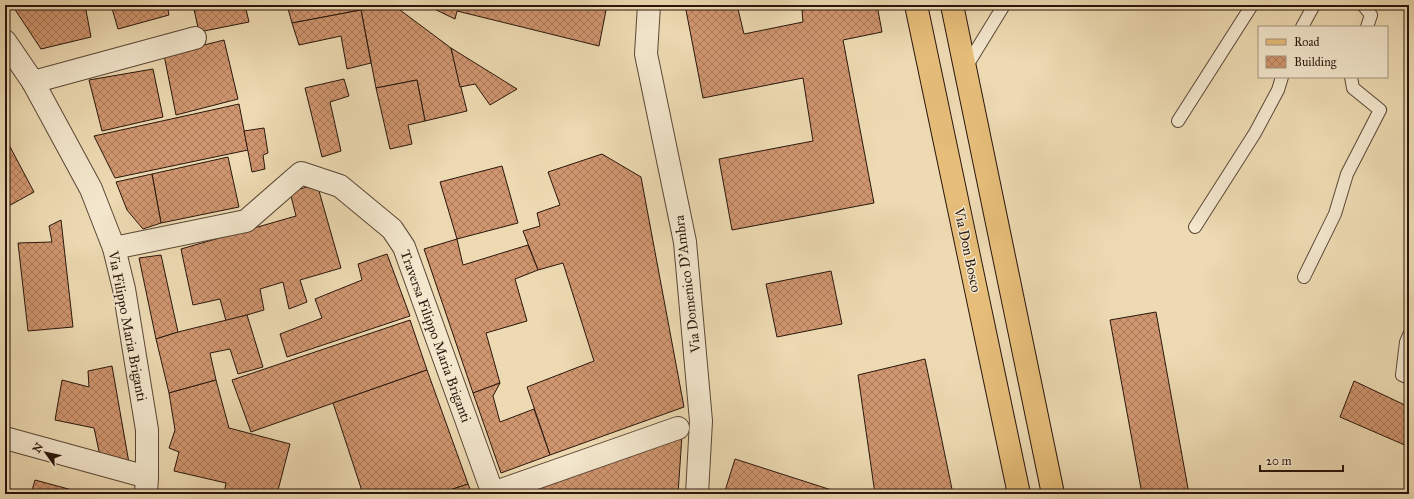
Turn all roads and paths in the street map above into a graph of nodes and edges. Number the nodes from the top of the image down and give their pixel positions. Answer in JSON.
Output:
{"nodes":[{"id":1,"x":649,"y":5,"type":"edge"},
{"id":2,"x":916,"y":5,"type":"edge"},
{"id":3,"x":952,"y":5,"type":"edge"},
{"id":4,"x":1004,"y":5,"type":"edge"},
{"id":5,"x":1252,"y":5,"type":"edge"},
{"id":6,"x":1314,"y":5,"type":"edge"},
{"id":7,"x":1363,"y":5,"type":"edge"},
{"id":8,"x":1303,"y":26,"type":"edge"},
{"id":9,"x":1367,"y":26,"type":"edge"},
{"id":10,"x":195,"y":38,"type":"dead end"},
{"id":11,"x":5,"y":41,"type":"edge"},
{"id":12,"x":965,"y":68,"type":"junction"},
{"id":13,"x":1282,"y":78,"type":"edge"},
{"id":14,"x":1351,"y":78,"type":"edge"},
{"id":15,"x":33,"y":82,"type":"junction"},
{"id":16,"x":1178,"y":121,"type":"dead end"},
{"id":17,"x":1195,"y":227,"type":"dead end"},
{"id":18,"x":114,"y":248,"type":"junction"},
{"id":19,"x":1304,"y":277,"type":"dead end"},
{"id":20,"x":1409,"y":335,"type":"edge"},
{"id":21,"x":1409,"y":378,"type":"edge"},
{"id":22,"x":678,"y":428,"type":"dead end"},
{"id":23,"x":5,"y":438,"type":"edge"},
{"id":24,"x":146,"y":486,"type":"edge"},
{"id":25,"x":493,"y":494,"type":"edge"},
{"id":26,"x":697,"y":494,"type":"edge"},
{"id":27,"x":1019,"y":494,"type":"edge"},
{"id":28,"x":1053,"y":494,"type":"edge"}],
"edges":[{"from":1,"to":26,"type":"street","name":"Via Domenico D'Ambra"},
{"from":2,"to":27,"type":"main road","name":"Via Don Bosco"},
{"from":3,"to":12,"type":"main road"},
{"from":4,"to":12,"type":"lane"},
{"from":5,"to":16,"type":"lane"},
{"from":6,"to":8,"type":"lane"},
{"from":7,"to":9,"type":"lane"},
{"from":10,"to":15,"type":"street"},
{"from":11,"to":15,"type":"street","name":"Via Filippo Maria Briganti"},
{"from":12,"to":28,"type":"main road"},
{"from":13,"to":17,"type":"lane"},
{"from":14,"to":19,"type":"lane"},
{"from":15,"to":18,"type":"street","name":"Via Filippo Maria Briganti"},
{"from":18,"to":24,"type":"street","name":"Via Filippo Maria Briganti"},
{"from":18,"to":25,"type":"street","name":"Traversa Filippo Maria Briganti"},
{"from":20,"to":21,"type":"lane"},
{"from":22,"to":25,"type":"street"},
{"from":23,"to":24,"type":"street"}]}
